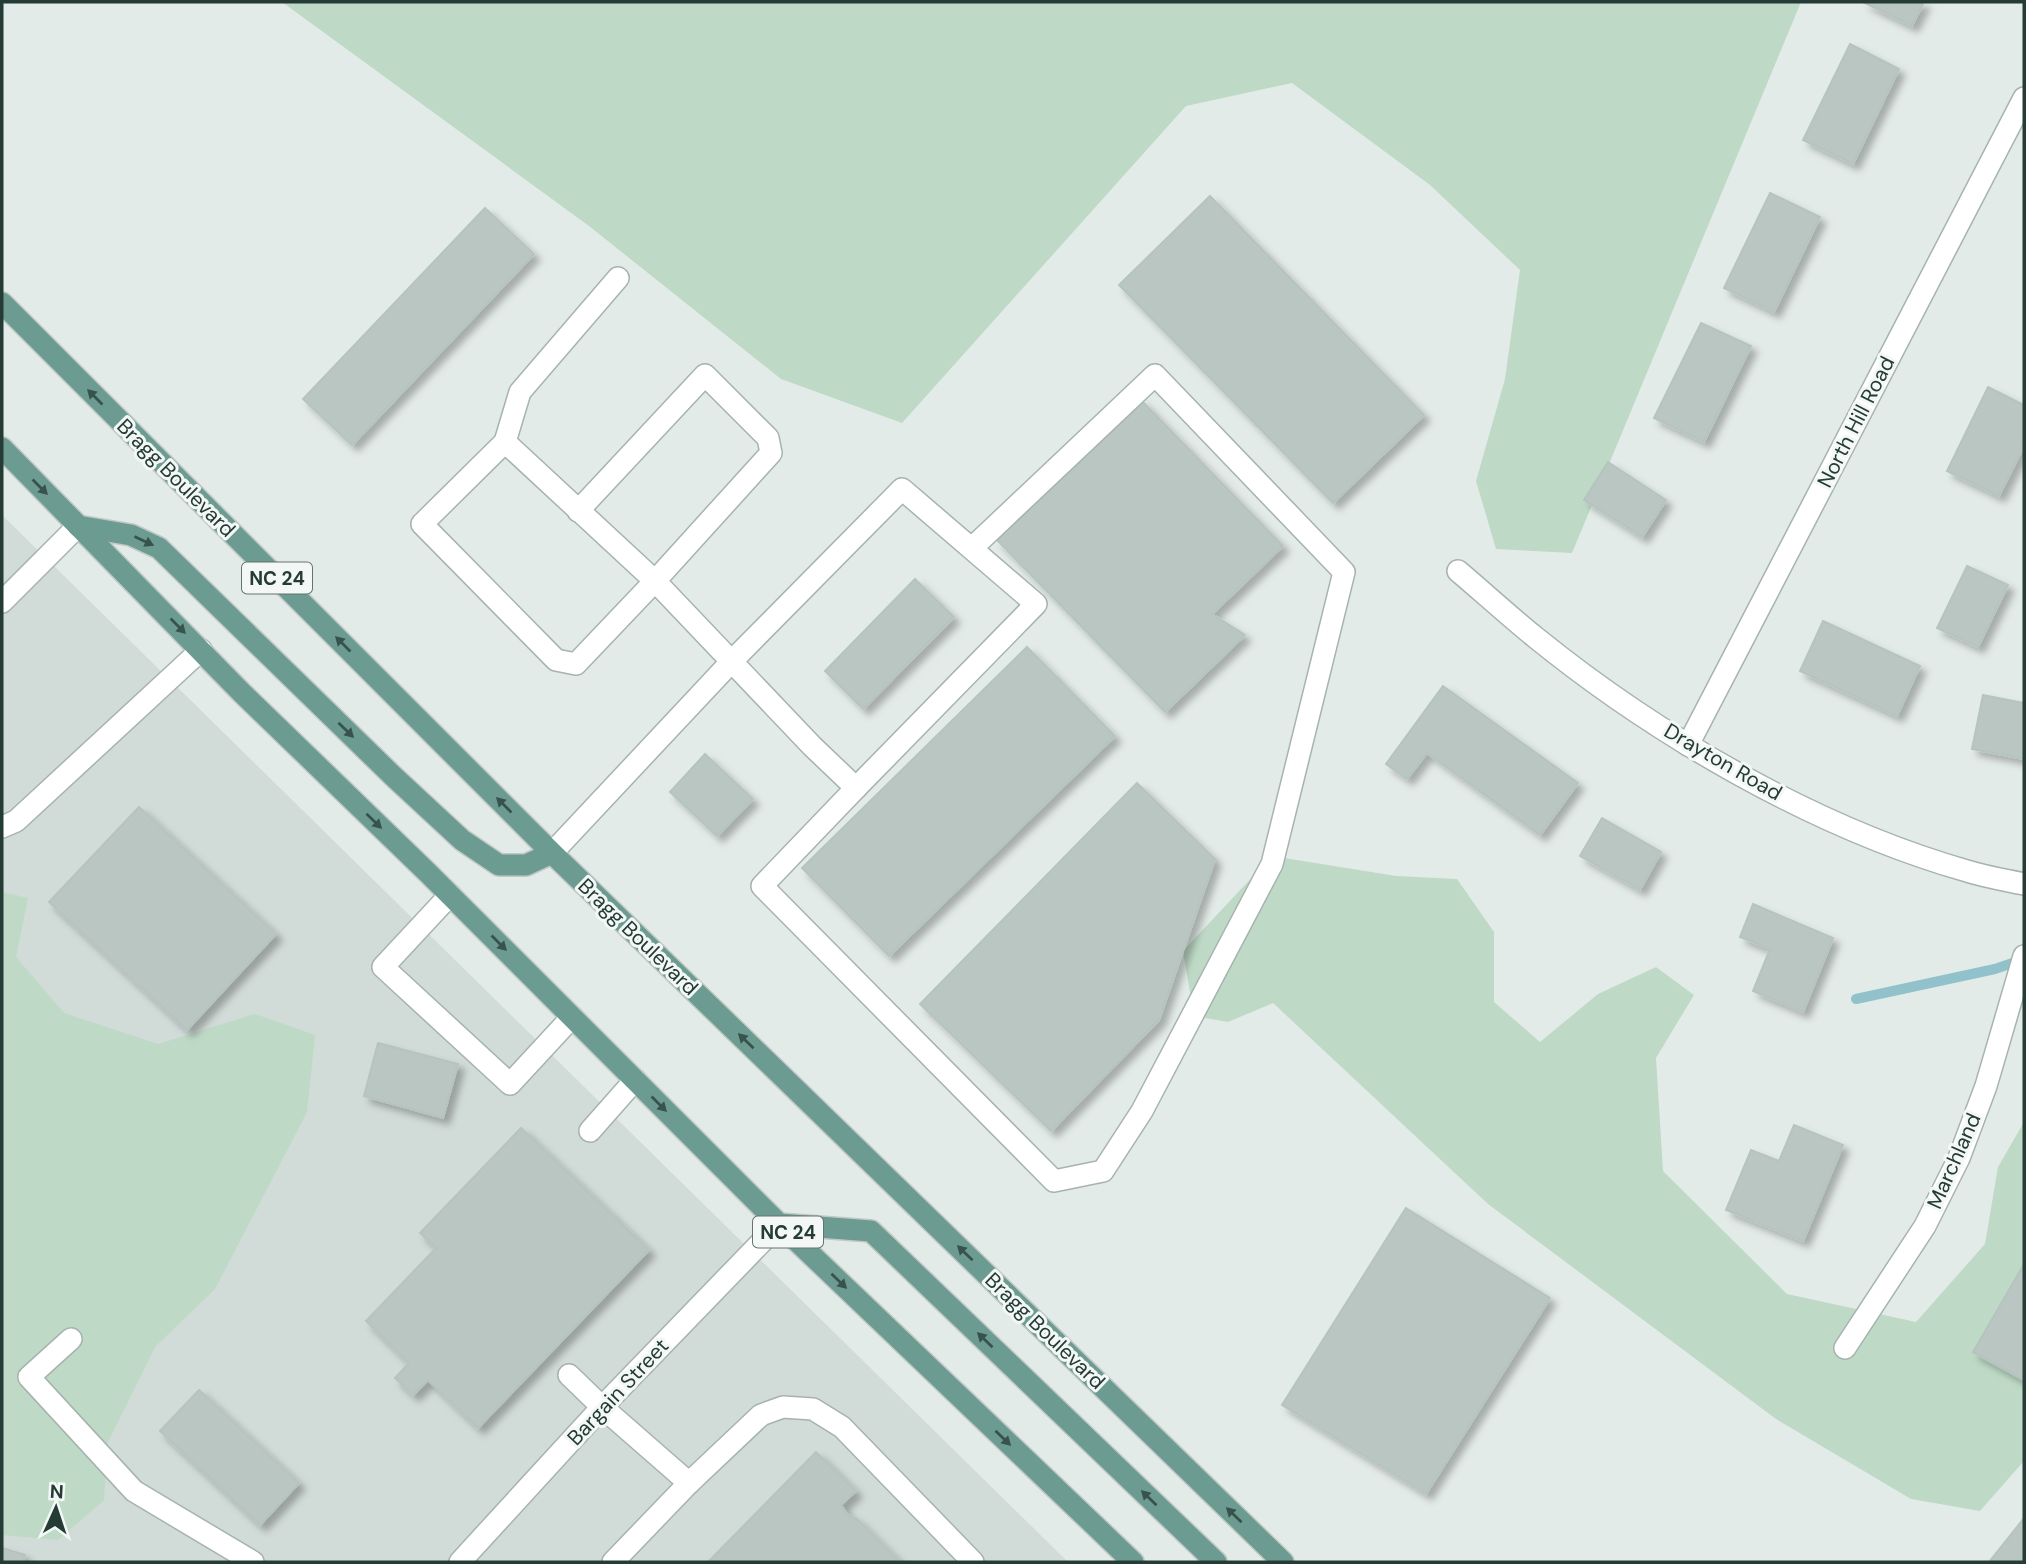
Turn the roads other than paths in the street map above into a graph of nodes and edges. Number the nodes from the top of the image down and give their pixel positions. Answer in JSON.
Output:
{"nodes":[{"id":1,"x":2024,"y":98,"type":"edge"},
{"id":2,"x":618,"y":278,"type":"dead end"},
{"id":3,"x":2,"y":303,"type":"edge"},
{"id":4,"x":505,"y":442,"type":"junction"},
{"id":5,"x":2,"y":448,"type":"edge"},
{"id":6,"x":578,"y":511,"type":"junction"},
{"id":7,"x":78,"y":526,"type":"junction"},
{"id":8,"x":972,"y":548,"type":"junction"},
{"id":9,"x":1458,"y":571,"type":"dead end"},
{"id":10,"x":655,"y":581,"type":"junction"},
{"id":11,"x":2,"y":602,"type":"edge"},
{"id":12,"x":201,"y":650,"type":"junction"},
{"id":13,"x":732,"y":661,"type":"junction"},
{"id":14,"x":1689,"y":745,"type":"junction"},
{"id":15,"x":856,"y":788,"type":"junction"},
{"id":16,"x":2,"y":827,"type":"edge"},
{"id":17,"x":552,"y":853,"type":"junction"},
{"id":18,"x":2024,"y":884,"type":"edge"},
{"id":19,"x":450,"y":895,"type":"junction"},
{"id":20,"x":2024,"y":956,"type":"edge"},
{"id":21,"x":572,"y":1017,"type":"junction"},
{"id":22,"x":635,"y":1080,"type":"junction"},
{"id":23,"x":590,"y":1131,"type":"dead end"},
{"id":24,"x":779,"y":1224,"type":"junction"},
{"id":25,"x":71,"y":1339,"type":"dead end"},
{"id":26,"x":1845,"y":1348,"type":"dead end"},
{"id":27,"x":569,"y":1375,"type":"dead end"},
{"id":28,"x":603,"y":1407,"type":"junction"},
{"id":29,"x":689,"y":1483,"type":"junction"},
{"id":30,"x":253,"y":1562,"type":"edge"},
{"id":31,"x":460,"y":1562,"type":"edge"},
{"id":32,"x":613,"y":1562,"type":"edge"},
{"id":33,"x":973,"y":1562,"type":"edge"},
{"id":34,"x":1133,"y":1562,"type":"edge"},
{"id":35,"x":1216,"y":1562,"type":"edge"},
{"id":36,"x":1283,"y":1562,"type":"edge"}],
"edges":[{"from":1,"to":14,"type":"street","name":"North Hill Road"},
{"from":2,"to":4,"type":"street"},
{"from":17,"to":3,"type":"main road","name":"Bragg Boulevard","number":"NC 24","one_way":true},
{"from":4,"to":6,"type":"street"},
{"from":4,"to":10,"type":"street"},
{"from":5,"to":7,"type":"main road","number":"NC 24","one_way":true},
{"from":6,"to":10,"type":"street"},
{"from":6,"to":10,"type":"street"},
{"from":7,"to":11,"type":"street"},
{"from":7,"to":12,"type":"main road","number":"NC 24","one_way":true},
{"from":7,"to":17,"type":"main road","one_way":true},
{"from":8,"to":13,"type":"street"},
{"from":8,"to":15,"type":"street"},
{"from":8,"to":15,"type":"street"},
{"from":9,"to":14,"type":"street","name":"Drayton Road"},
{"from":10,"to":13,"type":"street"},
{"from":12,"to":16,"type":"street"},
{"from":12,"to":19,"type":"main road","number":"NC 24","one_way":true},
{"from":13,"to":15,"type":"street"},
{"from":13,"to":17,"type":"street"},
{"from":14,"to":18,"type":"street","name":"Drayton Road"},
{"from":36,"to":17,"type":"main road","name":"Bragg Boulevard","number":"NC 24","one_way":true},
{"from":19,"to":21,"type":"main road","number":"NC 24","one_way":true},
{"from":19,"to":21,"type":"street"},
{"from":20,"to":26,"type":"street","name":"Marchland"},
{"from":21,"to":22,"type":"main road","number":"NC 24"},
{"from":22,"to":23,"type":"street"},
{"from":22,"to":24,"type":"main road","number":"NC 24","one_way":true},
{"from":24,"to":28,"type":"street","name":"Bargain Street"},
{"from":24,"to":34,"type":"main road","number":"NC 24","one_way":true},
{"from":35,"to":24,"type":"main road","one_way":true},
{"from":25,"to":30,"type":"street"},
{"from":27,"to":28,"type":"street"},
{"from":28,"to":29,"type":"street"},
{"from":28,"to":31,"type":"street","name":"Bargain Street"},
{"from":29,"to":32,"type":"street"},
{"from":29,"to":33,"type":"street"}]}
